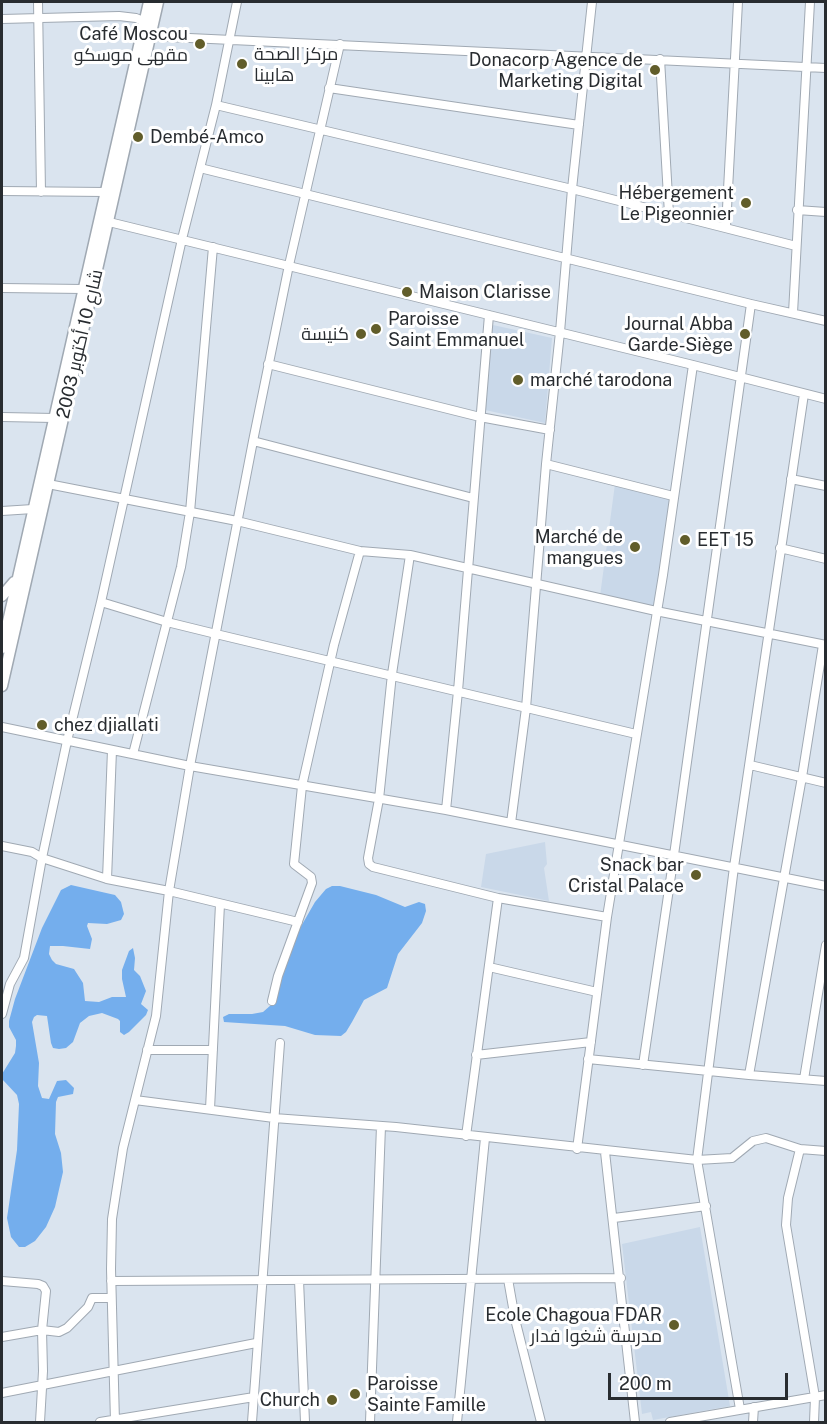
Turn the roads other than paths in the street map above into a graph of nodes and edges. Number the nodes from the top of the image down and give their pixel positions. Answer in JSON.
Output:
{"nodes":[{"id":1,"x":38,"y":2,"type":"edge"},
{"id":2,"x":148,"y":2,"type":"edge"},
{"id":3,"x":158,"y":2,"type":"edge"},
{"id":4,"x":237,"y":2,"type":"edge"},
{"id":5,"x":592,"y":2,"type":"edge"},
{"id":6,"x":738,"y":2,"type":"edge"},
{"id":7,"x":810,"y":2,"type":"edge"},
{"id":8,"x":38,"y":18,"type":"junction"},
{"id":9,"x":2,"y":19,"type":"edge"},
{"id":10,"x":148,"y":23,"type":"junction"},
{"id":11,"x":146,"y":36,"type":"junction"},
{"id":12,"x":229,"y":40,"type":"junction"},
{"id":13,"x":340,"y":44,"type":"junction"},
{"id":14,"x":587,"y":55,"type":"junction"},
{"id":15,"x":660,"y":59,"type":"junction"},
{"id":16,"x":735,"y":62,"type":"junction"},
{"id":17,"x":806,"y":66,"type":"junction"},
{"id":18,"x":825,"y":68,"type":"edge"},
{"id":19,"x":329,"y":88,"type":"junction"},
{"id":20,"x":216,"y":105,"type":"junction"},
{"id":21,"x":579,"y":125,"type":"junction"},
{"id":22,"x":320,"y":128,"type":"junction"},
{"id":23,"x":200,"y":168,"type":"junction"},
{"id":24,"x":572,"y":189,"type":"junction"},
{"id":25,"x":2,"y":191,"type":"edge"},
{"id":26,"x":41,"y":192,"type":"junction"},
{"id":27,"x":105,"y":192,"type":"junction"},
{"id":28,"x":305,"y":194,"type":"junction"},
{"id":29,"x":797,"y":210,"type":"junction"},
{"id":30,"x":825,"y":212,"type":"edge"},
{"id":31,"x":669,"y":214,"type":"junction"},
{"id":32,"x":103,"y":221,"type":"junction"},
{"id":33,"x":726,"y":227,"type":"junction"},
{"id":34,"x":183,"y":239,"type":"junction"},
{"id":35,"x":796,"y":246,"type":"junction"},
{"id":36,"x":213,"y":247,"type":"junction"},
{"id":37,"x":566,"y":257,"type":"junction"},
{"id":38,"x":289,"y":266,"type":"junction"},
{"id":39,"x":2,"y":288,"type":"edge"},
{"id":40,"x":83,"y":289,"type":"junction"},
{"id":41,"x":752,"y":304,"type":"junction"},
{"id":42,"x":793,"y":313,"type":"junction"},
{"id":43,"x":489,"y":315,"type":"junction"},
{"id":44,"x":825,"y":321,"type":"edge"},
{"id":45,"x":560,"y":333,"type":"junction"},
{"id":46,"x":268,"y":364,"type":"junction"},
{"id":47,"x":693,"y":365,"type":"junction"},
{"id":48,"x":741,"y":377,"type":"junction"},
{"id":49,"x":804,"y":394,"type":"junction"},
{"id":50,"x":825,"y":399,"type":"edge"},
{"id":51,"x":2,"y":417,"type":"edge"},
{"id":52,"x":480,"y":417,"type":"junction"},
{"id":53,"x":54,"y":418,"type":"junction"},
{"id":54,"x":550,"y":430,"type":"junction"},
{"id":55,"x":253,"y":441,"type":"junction"},
{"id":56,"x":546,"y":464,"type":"junction"},
{"id":57,"x":791,"y":479,"type":"junction"},
{"id":58,"x":44,"y":483,"type":"junction"},
{"id":59,"x":825,"y":486,"type":"edge"},
{"id":60,"x":673,"y":496,"type":"junction"},
{"id":61,"x":123,"y":498,"type":"junction"},
{"id":62,"x":473,"y":498,"type":"junction"},
{"id":63,"x":33,"y":509,"type":"junction"},
{"id":64,"x":2,"y":511,"type":"edge"},
{"id":65,"x":190,"y":512,"type":"junction"},
{"id":66,"x":237,"y":521,"type":"junction"},
{"id":67,"x":780,"y":548,"type":"junction"},
{"id":68,"x":360,"y":551,"type":"junction"},
{"id":69,"x":410,"y":555,"type":"junction"},
{"id":70,"x":825,"y":559,"type":"edge"},
{"id":71,"x":468,"y":569,"type":"junction"},
{"id":72,"x":16,"y":580,"type":"junction"},
{"id":73,"x":536,"y":585,"type":"junction"},
{"id":74,"x":2,"y":596,"type":"edge"},
{"id":75,"x":101,"y":602,"type":"junction"},
{"id":76,"x":656,"y":611,"type":"junction"},
{"id":77,"x":9,"y":617,"type":"edge"},
{"id":78,"x":167,"y":622,"type":"junction"},
{"id":79,"x":706,"y":622,"type":"junction"},
{"id":80,"x":216,"y":634,"type":"junction"},
{"id":81,"x":768,"y":634,"type":"junction"},
{"id":82,"x":824,"y":645,"type":"edge"},
{"id":83,"x":2,"y":648,"type":"edge"},
{"id":84,"x":330,"y":661,"type":"junction"},
{"id":85,"x":392,"y":675,"type":"junction"},
{"id":86,"x":2,"y":686,"type":"edge"},
{"id":87,"x":458,"y":691,"type":"junction"},
{"id":88,"x":526,"y":708,"type":"junction"},
{"id":89,"x":2,"y":727,"type":"edge"},
{"id":90,"x":636,"y":734,"type":"junction"},
{"id":91,"x":67,"y":741,"type":"junction"},
{"id":92,"x":112,"y":750,"type":"junction"},
{"id":93,"x":133,"y":754,"type":"junction"},
{"id":94,"x":750,"y":765,"type":"junction"},
{"id":95,"x":190,"y":766,"type":"junction"},
{"id":96,"x":802,"y":777,"type":"junction"},
{"id":97,"x":825,"y":783,"type":"edge"},
{"id":98,"x":302,"y":786,"type":"junction"},
{"id":99,"x":379,"y":799,"type":"junction"},
{"id":100,"x":446,"y":810,"type":"junction"},
{"id":101,"x":511,"y":823,"type":"junction"},
{"id":102,"x":619,"y":844,"type":"junction"},
{"id":103,"x":2,"y":846,"type":"edge"},
{"id":104,"x":674,"y":855,"type":"junction"},
{"id":105,"x":42,"y":858,"type":"junction"},
{"id":106,"x":734,"y":867,"type":"junction"},
{"id":107,"x":783,"y":877,"type":"junction"},
{"id":108,"x":107,"y":879,"type":"junction"},
{"id":109,"x":825,"y":886,"type":"edge"},
{"id":110,"x":169,"y":891,"type":"junction"},
{"id":111,"x":498,"y":898,"type":"junction"},
{"id":112,"x":220,"y":904,"type":"junction"},
{"id":113,"x":607,"y":917,"type":"junction"},
{"id":114,"x":298,"y":922,"type":"junction"},
{"id":115,"x":825,"y":945,"type":"edge"},
{"id":116,"x":489,"y":967,"type":"junction"},
{"id":117,"x":597,"y":992,"type":"junction"},
{"id":118,"x":272,"y":1001,"type":"dead end"},
{"id":119,"x":2,"y":1014,"type":"edge"},
{"id":120,"x":591,"y":1042,"type":"junction"},
{"id":121,"x":280,"y":1043,"type":"dead end"},
{"id":122,"x":147,"y":1050,"type":"junction"},
{"id":123,"x":213,"y":1050,"type":"junction"},
{"id":124,"x":476,"y":1055,"type":"junction"},
{"id":125,"x":588,"y":1059,"type":"junction"},
{"id":126,"x":643,"y":1065,"type":"junction"},
{"id":127,"x":707,"y":1072,"type":"junction"},
{"id":128,"x":749,"y":1076,"type":"junction"},
{"id":129,"x":804,"y":1079,"type":"junction"},
{"id":130,"x":825,"y":1081,"type":"edge"},
{"id":131,"x":135,"y":1100,"type":"junction"},
{"id":132,"x":210,"y":1109,"type":"junction"},
{"id":133,"x":273,"y":1118,"type":"junction"},
{"id":134,"x":381,"y":1126,"type":"junction"},
{"id":135,"x":466,"y":1136,"type":"junction"},
{"id":136,"x":485,"y":1138,"type":"junction"},
{"id":137,"x":577,"y":1149,"type":"junction"},
{"id":138,"x":800,"y":1149,"type":"junction"},
{"id":139,"x":825,"y":1150,"type":"edge"},
{"id":140,"x":605,"y":1152,"type":"junction"},
{"id":141,"x":697,"y":1160,"type":"junction"},
{"id":142,"x":706,"y":1206,"type":"junction"},
{"id":143,"x":614,"y":1218,"type":"junction"},
{"id":144,"x":376,"y":1278,"type":"junction"},
{"id":145,"x":621,"y":1278,"type":"junction"},
{"id":146,"x":261,"y":1279,"type":"junction"},
{"id":147,"x":472,"y":1279,"type":"junction"},
{"id":148,"x":508,"y":1279,"type":"junction"},
{"id":149,"x":299,"y":1280,"type":"junction"},
{"id":150,"x":2,"y":1281,"type":"edge"},
{"id":151,"x":111,"y":1281,"type":"junction"},
{"id":152,"x":110,"y":1298,"type":"junction"},
{"id":153,"x":42,"y":1330,"type":"junction"},
{"id":154,"x":2,"y":1337,"type":"edge"},
{"id":155,"x":256,"y":1343,"type":"junction"},
{"id":156,"x":114,"y":1370,"type":"junction"},
{"id":157,"x":43,"y":1384,"type":"junction"},
{"id":158,"x":2,"y":1393,"type":"edge"},
{"id":159,"x":825,"y":1395,"type":"edge"},
{"id":160,"x":254,"y":1397,"type":"junction"},
{"id":161,"x":815,"y":1397,"type":"junction"},
{"id":162,"x":754,"y":1407,"type":"junction"},
{"id":163,"x":740,"y":1409,"type":"junction"},
{"id":164,"x":115,"y":1421,"type":"edge"},
{"id":165,"x":680,"y":1421,"type":"edge"},
{"id":166,"x":40,"y":1422,"type":"edge"},
{"id":167,"x":100,"y":1422,"type":"edge"},
{"id":168,"x":252,"y":1422,"type":"edge"},
{"id":169,"x":305,"y":1422,"type":"edge"},
{"id":170,"x":370,"y":1422,"type":"edge"},
{"id":171,"x":457,"y":1422,"type":"edge"},
{"id":172,"x":541,"y":1422,"type":"edge"},
{"id":173,"x":635,"y":1422,"type":"edge"},
{"id":174,"x":670,"y":1422,"type":"edge"},
{"id":175,"x":753,"y":1422,"type":"edge"},
{"id":176,"x":814,"y":1422,"type":"edge"}],
"edges":[{"from":1,"to":8,"type":"street"},
{"from":2,"to":10,"type":"highway","name":"شارع 10 أكتوبر 2003"},
{"from":3,"to":10,"type":"highway","name":"شارع 10 أكتوبر 2003"},
{"from":4,"to":12,"type":"street"},
{"from":5,"to":14,"type":"street"},
{"from":6,"to":16,"type":"street"},
{"from":7,"to":17,"type":"street"},
{"from":8,"to":9,"type":"street"},
{"from":8,"to":10,"type":"street"},
{"from":8,"to":26,"type":"street"},
{"from":10,"to":11,"type":"highway","name":"شارع 10 أكتوبر 2003"},
{"from":11,"to":12,"type":"street"},
{"from":11,"to":27,"type":"highway","name":"شارع 10 أكتوبر 2003"},
{"from":11,"to":32,"type":"highway","name":"شارع 10 أكتوبر 2003"},
{"from":12,"to":13,"type":"street"},
{"from":12,"to":20,"type":"street"},
{"from":13,"to":14,"type":"street"},
{"from":13,"to":19,"type":"street"},
{"from":14,"to":15,"type":"street"},
{"from":14,"to":21,"type":"street"},
{"from":15,"to":16,"type":"street"},
{"from":15,"to":31,"type":"street"},
{"from":16,"to":17,"type":"street"},
{"from":16,"to":33,"type":"street"},
{"from":17,"to":18,"type":"street"},
{"from":17,"to":29,"type":"street"},
{"from":19,"to":21,"type":"street"},
{"from":19,"to":22,"type":"street"},
{"from":20,"to":22,"type":"street"},
{"from":20,"to":23,"type":"street"},
{"from":21,"to":24,"type":"street"},
{"from":22,"to":24,"type":"street"},
{"from":22,"to":28,"type":"street"},
{"from":23,"to":28,"type":"street"},
{"from":23,"to":34,"type":"street"},
{"from":24,"to":31,"type":"street"},
{"from":24,"to":37,"type":"street"},
{"from":25,"to":26,"type":"street"},
{"from":26,"to":27,"type":"street"},
{"from":27,"to":32,"type":"highway","name":"شارع 10 أكتوبر 2003"},
{"from":28,"to":37,"type":"street"},
{"from":28,"to":38,"type":"street"},
{"from":29,"to":30,"type":"street"},
{"from":29,"to":35,"type":"street"},
{"from":31,"to":33,"type":"street"},
{"from":32,"to":34,"type":"street"},
{"from":32,"to":40,"type":"highway","name":"شارع 10 أكتوبر 2003"},
{"from":32,"to":58,"type":"highway","name":"شارع 10 أكتوبر 2003"},
{"from":33,"to":35,"type":"street"},
{"from":34,"to":36,"type":"street"},
{"from":34,"to":61,"type":"street"},
{"from":35,"to":42,"type":"street"},
{"from":36,"to":38,"type":"street"},
{"from":36,"to":65,"type":"street"},
{"from":37,"to":41,"type":"street"},
{"from":37,"to":45,"type":"street"},
{"from":38,"to":43,"type":"street"},
{"from":38,"to":46,"type":"street"},
{"from":39,"to":40,"type":"street"},
{"from":40,"to":53,"type":"highway","name":"شارع 10 أكتوبر 2003"},
{"from":41,"to":42,"type":"street"},
{"from":41,"to":48,"type":"street"},
{"from":42,"to":44,"type":"street"},
{"from":43,"to":45,"type":"street"},
{"from":43,"to":52,"type":"street"},
{"from":45,"to":47,"type":"street"},
{"from":45,"to":54,"type":"street"},
{"from":46,"to":52,"type":"street"},
{"from":46,"to":55,"type":"street"},
{"from":47,"to":48,"type":"street"},
{"from":47,"to":60,"type":"street"},
{"from":48,"to":49,"type":"street"},
{"from":48,"to":79,"type":"street"},
{"from":49,"to":50,"type":"street"},
{"from":49,"to":57,"type":"street"},
{"from":51,"to":53,"type":"street"},
{"from":52,"to":54,"type":"street"},
{"from":52,"to":62,"type":"street"},
{"from":53,"to":58,"type":"highway","name":"شارع 10 أكتوبر 2003"},
{"from":54,"to":56,"type":"street"},
{"from":55,"to":62,"type":"street"},
{"from":55,"to":66,"type":"street"},
{"from":56,"to":60,"type":"street"},
{"from":56,"to":73,"type":"street"},
{"from":57,"to":59,"type":"street"},
{"from":57,"to":67,"type":"street"},
{"from":58,"to":61,"type":"street"},
{"from":58,"to":63,"type":"highway","name":"شارع 10 أكتوبر 2003"},
{"from":58,"to":77,"type":"highway","name":"شارع 10 أكتوبر 2003"},
{"from":60,"to":76,"type":"street"},
{"from":61,"to":65,"type":"street"},
{"from":61,"to":75,"type":"street"},
{"from":62,"to":71,"type":"street"},
{"from":63,"to":64,"type":"street"},
{"from":63,"to":72,"type":"highway","name":"شارع 10 أكتوبر 2003"},
{"from":65,"to":66,"type":"street"},
{"from":65,"to":78,"type":"street"},
{"from":66,"to":68,"type":"street"},
{"from":66,"to":80,"type":"street"},
{"from":67,"to":70,"type":"street"},
{"from":67,"to":81,"type":"street"},
{"from":68,"to":69,"type":"street"},
{"from":68,"to":84,"type":"street"},
{"from":69,"to":71,"type":"street"},
{"from":69,"to":85,"type":"street"},
{"from":71,"to":73,"type":"street"},
{"from":71,"to":87,"type":"street"},
{"from":72,"to":74,"type":"highway"},
{"from":72,"to":77,"type":"highway","name":"شارع 10 أكتوبر 2003"},
{"from":73,"to":76,"type":"street"},
{"from":73,"to":88,"type":"street"},
{"from":75,"to":78,"type":"street"},
{"from":75,"to":91,"type":"street"},
{"from":76,"to":79,"type":"street"},
{"from":76,"to":90,"type":"street"},
{"from":77,"to":83,"type":"highway","name":"شارع 10 أكتوبر 2003"},
{"from":77,"to":86,"type":"highway","name":"شارع 10 أكتوبر 2003"},
{"from":78,"to":80,"type":"street"},
{"from":78,"to":93,"type":"street"},
{"from":79,"to":81,"type":"street"},
{"from":79,"to":104,"type":"street"},
{"from":80,"to":84,"type":"street"},
{"from":80,"to":95,"type":"street"},
{"from":81,"to":82,"type":"street"},
{"from":81,"to":94,"type":"street"},
{"from":82,"to":96,"type":"street"},
{"from":84,"to":85,"type":"street"},
{"from":84,"to":98,"type":"street"},
{"from":85,"to":87,"type":"street"},
{"from":85,"to":99,"type":"street"},
{"from":87,"to":88,"type":"street"},
{"from":87,"to":100,"type":"street"},
{"from":88,"to":90,"type":"street"},
{"from":88,"to":101,"type":"street"},
{"from":89,"to":91,"type":"street"},
{"from":90,"to":102,"type":"street"},
{"from":91,"to":92,"type":"street"},
{"from":91,"to":105,"type":"street"},
{"from":92,"to":93,"type":"street"},
{"from":92,"to":108,"type":"street"},
{"from":93,"to":95,"type":"street"},
{"from":94,"to":96,"type":"street"},
{"from":94,"to":106,"type":"street"},
{"from":95,"to":98,"type":"street"},
{"from":95,"to":110,"type":"street"},
{"from":96,"to":97,"type":"street"},
{"from":96,"to":107,"type":"street"},
{"from":98,"to":99,"type":"street"},
{"from":98,"to":114,"type":"street"},
{"from":99,"to":100,"type":"street"},
{"from":99,"to":111,"type":"street"},
{"from":100,"to":101,"type":"street"},
{"from":101,"to":102,"type":"street"},
{"from":102,"to":104,"type":"street"},
{"from":102,"to":113,"type":"street"},
{"from":103,"to":105,"type":"street"},
{"from":104,"to":106,"type":"street"},
{"from":104,"to":126,"type":"street"},
{"from":105,"to":108,"type":"street"},
{"from":105,"to":119,"type":"street"},
{"from":106,"to":107,"type":"street"},
{"from":106,"to":127,"type":"street"},
{"from":107,"to":109,"type":"street"},
{"from":107,"to":128,"type":"street"},
{"from":108,"to":110,"type":"street"},
{"from":110,"to":112,"type":"street"},
{"from":110,"to":122,"type":"street"},
{"from":111,"to":113,"type":"street"},
{"from":111,"to":116,"type":"street"},
{"from":112,"to":114,"type":"street"},
{"from":112,"to":123,"type":"street"},
{"from":113,"to":117,"type":"street"},
{"from":114,"to":118,"type":"street"},
{"from":115,"to":129,"type":"street"},
{"from":116,"to":117,"type":"street"},
{"from":116,"to":124,"type":"street"},
{"from":117,"to":120,"type":"street"},
{"from":120,"to":124,"type":"street"},
{"from":120,"to":125,"type":"street"},
{"from":121,"to":133,"type":"street"},
{"from":122,"to":123,"type":"street"},
{"from":122,"to":131,"type":"street"},
{"from":123,"to":132,"type":"street"},
{"from":124,"to":135,"type":"street"},
{"from":125,"to":126,"type":"street"},
{"from":125,"to":137,"type":"street"},
{"from":126,"to":127,"type":"street"},
{"from":127,"to":128,"type":"street"},
{"from":127,"to":141,"type":"street"},
{"from":128,"to":129,"type":"street"},
{"from":129,"to":130,"type":"street"},
{"from":131,"to":132,"type":"street"},
{"from":131,"to":151,"type":"street"},
{"from":132,"to":133,"type":"street"},
{"from":133,"to":134,"type":"street"},
{"from":133,"to":146,"type":"street"},
{"from":134,"to":135,"type":"street"},
{"from":134,"to":144,"type":"street"},
{"from":135,"to":136,"type":"street"},
{"from":136,"to":137,"type":"street"},
{"from":136,"to":147,"type":"street"},
{"from":137,"to":140,"type":"street"},
{"from":138,"to":139,"type":"street"},
{"from":138,"to":141,"type":"street"},
{"from":138,"to":161,"type":"street"},
{"from":140,"to":141,"type":"street"},
{"from":140,"to":143,"type":"street"},
{"from":141,"to":142,"type":"street"},
{"from":142,"to":143,"type":"street"},
{"from":142,"to":163,"type":"street"},
{"from":143,"to":145,"type":"street"},
{"from":144,"to":147,"type":"street"},
{"from":144,"to":149,"type":"street"},
{"from":144,"to":170,"type":"street"},
{"from":145,"to":148,"type":"street"},
{"from":145,"to":173,"type":"street"},
{"from":146,"to":149,"type":"street"},
{"from":146,"to":151,"type":"street"},
{"from":146,"to":155,"type":"street"},
{"from":147,"to":148,"type":"street"},
{"from":147,"to":171,"type":"street"},
{"from":148,"to":172,"type":"street"},
{"from":149,"to":169,"type":"street"},
{"from":150,"to":153,"type":"street"},
{"from":151,"to":152,"type":"street"},
{"from":152,"to":153,"type":"street"},
{"from":152,"to":156,"type":"street"},
{"from":153,"to":154,"type":"street"},
{"from":153,"to":157,"type":"street"},
{"from":155,"to":156,"type":"street"},
{"from":155,"to":160,"type":"street"},
{"from":156,"to":157,"type":"street"},
{"from":156,"to":164,"type":"street"},
{"from":157,"to":158,"type":"street"},
{"from":157,"to":166,"type":"street"},
{"from":159,"to":161,"type":"street"},
{"from":160,"to":164,"type":"street"},
{"from":160,"to":168,"type":"street"},
{"from":161,"to":162,"type":"street"},
{"from":161,"to":176,"type":"street"},
{"from":162,"to":163,"type":"street"},
{"from":162,"to":175,"type":"street"},
{"from":163,"to":165,"type":"street"},
{"from":164,"to":167,"type":"street"},
{"from":165,"to":174,"type":"street"}]}
